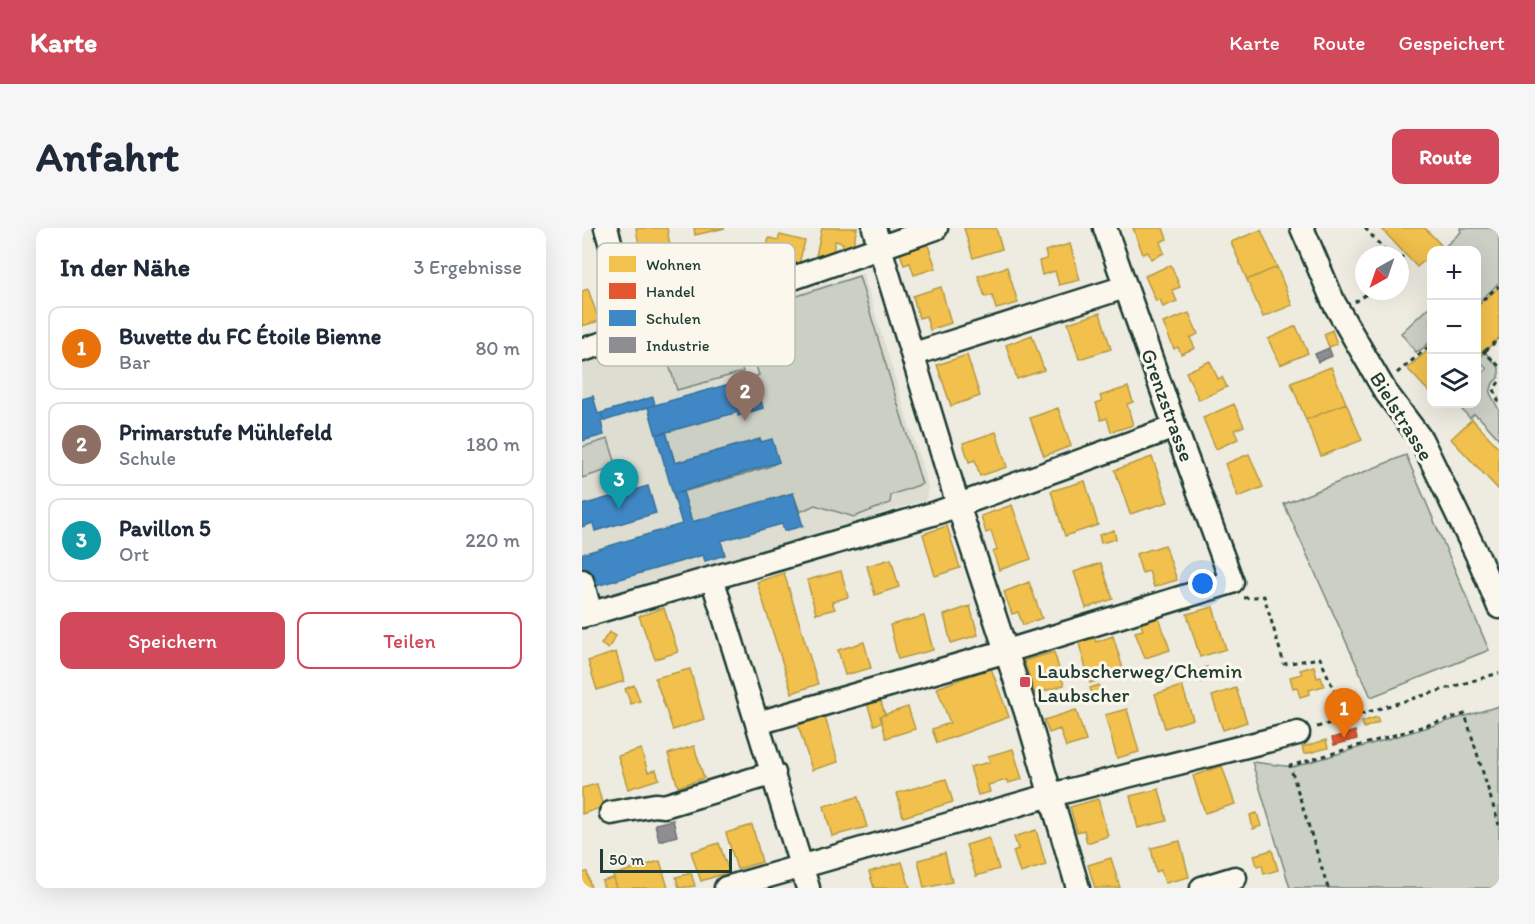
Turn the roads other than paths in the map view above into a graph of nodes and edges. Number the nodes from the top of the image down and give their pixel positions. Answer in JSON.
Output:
{"nodes":[{"id":1,"x":606,"y":228,"type":"edge"},
{"id":2,"x":936,"y":228,"type":"edge"},
{"id":3,"x":1105,"y":228,"type":"edge"},
{"id":4,"x":1302,"y":228,"type":"edge"},
{"id":5,"x":877,"y":238,"type":"edge"},
{"id":6,"x":610,"y":243,"type":"edge"},
{"id":7,"x":795,"y":270,"type":"edge"},
{"id":8,"x":1125,"y":287,"type":"junction"},
{"id":9,"x":597,"y":345,"type":"edge"},
{"id":10,"x":582,"y":350,"type":"edge"},
{"id":11,"x":914,"y":354,"type":"junction"},
{"id":12,"x":1175,"y":427,"type":"junction"},
{"id":13,"x":958,"y":505,"type":"junction"},
{"id":14,"x":712,"y":578,"type":"junction"},
{"id":15,"x":582,"y":581,"type":"edge"},
{"id":16,"x":1499,"y":607,"type":"edge"},
{"id":17,"x":587,"y":615,"type":"edge"},
{"id":18,"x":1007,"y":651,"type":"junction"},
{"id":19,"x":758,"y":723,"type":"junction"},
{"id":20,"x":1298,"y":733,"type":"road end"},
{"id":21,"x":774,"y":773,"type":"junction"},
{"id":22,"x":1051,"y":795,"type":"junction"},
{"id":23,"x":611,"y":813,"type":"dead end"},
{"id":24,"x":801,"y":866,"type":"junction"},
{"id":25,"x":1235,"y":878,"type":"dead end"},
{"id":26,"x":726,"y":888,"type":"edge"},
{"id":27,"x":808,"y":888,"type":"edge"},
{"id":28,"x":1078,"y":888,"type":"edge"},
{"id":29,"x":1202,"y":888,"type":"edge"}],
"edges":[{"from":1,"to":6,"type":"street"},
{"from":2,"to":5,"type":"street"},
{"from":3,"to":8,"type":"street","name":"Grenzstrasse"},
{"from":4,"to":16,"type":"street","name":"Bielstrasse"},
{"from":5,"to":7,"type":"street"},
{"from":5,"to":11,"type":"street"},
{"from":8,"to":11,"type":"street"},
{"from":8,"to":12,"type":"street","name":"Grenzstrasse"},
{"from":9,"to":10,"type":"street"},
{"from":11,"to":13,"type":"street"},
{"from":12,"to":13,"type":"street"},
{"from":12,"to":18,"type":"street","name":"Grenzstrasse"},
{"from":13,"to":14,"type":"street"},
{"from":13,"to":18,"type":"street"},
{"from":14,"to":17,"type":"street"},
{"from":14,"to":19,"type":"street"},
{"from":15,"to":17,"type":"street"},
{"from":18,"to":19,"type":"street"},
{"from":18,"to":22,"type":"street"},
{"from":19,"to":21,"type":"street"},
{"from":20,"to":22,"type":"street"},
{"from":21,"to":23,"type":"street"},
{"from":21,"to":24,"type":"street"},
{"from":22,"to":24,"type":"street"},
{"from":22,"to":28,"type":"street"},
{"from":24,"to":26,"type":"street"},
{"from":24,"to":27,"type":"street"},
{"from":25,"to":29,"type":"street"}]}
